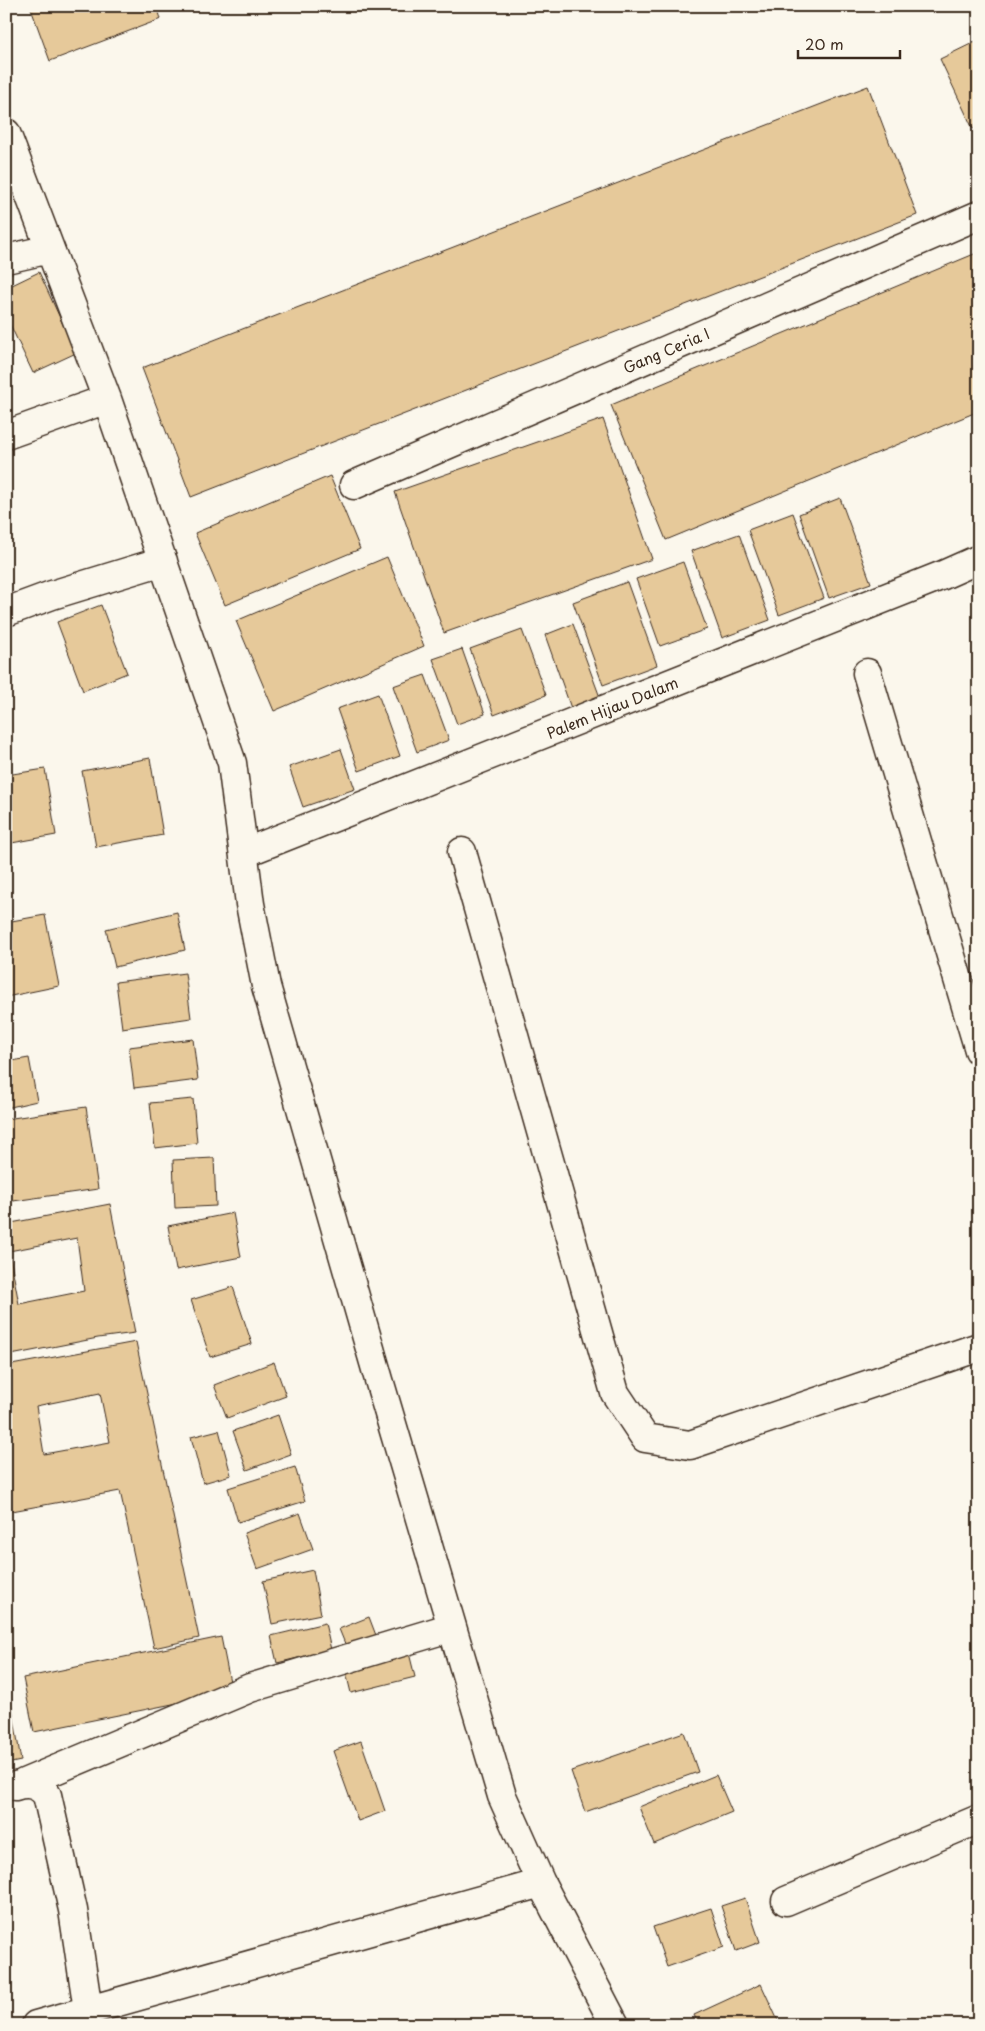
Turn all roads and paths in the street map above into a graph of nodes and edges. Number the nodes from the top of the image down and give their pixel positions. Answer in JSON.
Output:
{"nodes":[{"id":1,"x":6,"y":133,"type":"edge"},
{"id":2,"x":979,"y":215,"type":"edge"},
{"id":3,"x":50,"y":250,"type":"junction"},
{"id":4,"x":6,"y":260,"type":"edge"},
{"id":5,"x":107,"y":399,"type":"junction"},
{"id":6,"x":6,"y":435,"type":"edge"},
{"id":7,"x":354,"y":485,"type":"dead end"},
{"id":8,"x":979,"y":559,"type":"edge"},
{"id":9,"x":163,"y":560,"type":"junction"},
{"id":10,"x":6,"y":612,"type":"edge"},
{"id":11,"x":867,"y":674,"type":"dead end"},
{"id":12,"x":462,"y":852,"type":"dead end"},
{"id":13,"x":244,"y":853,"type":"junction"},
{"id":14,"x":979,"y":1050,"type":"edge"},
{"id":15,"x":979,"y":1347,"type":"edge"},
{"id":16,"x":452,"y":1627,"type":"junction"},
{"id":17,"x":15,"y":1786,"type":"edge"},
{"id":18,"x":979,"y":1819,"type":"edge"},
{"id":19,"x":541,"y":1883,"type":"junction"},
{"id":20,"x":786,"y":1901,"type":"dead end"},
{"id":21,"x":88,"y":2010,"type":"junction"},
{"id":22,"x":36,"y":2025,"type":"edge"},
{"id":23,"x":615,"y":2025,"type":"edge"}],
"edges":[{"from":1,"to":3,"type":"street"},
{"from":2,"to":7,"type":"street","name":"Gang Ceria I"},
{"from":3,"to":4,"type":"street"},
{"from":3,"to":5,"type":"street"},
{"from":5,"to":6,"type":"street"},
{"from":5,"to":9,"type":"street"},
{"from":8,"to":13,"type":"street","name":"Palem Hijau Dalam"},
{"from":9,"to":10,"type":"street"},
{"from":9,"to":13,"type":"street"},
{"from":11,"to":14,"type":"street"},
{"from":12,"to":15,"type":"street"},
{"from":13,"to":16,"type":"street"},
{"from":16,"to":17,"type":"street"},
{"from":16,"to":19,"type":"street"},
{"from":17,"to":21,"type":"street"},
{"from":18,"to":20,"type":"street"},
{"from":19,"to":21,"type":"street"},
{"from":19,"to":23,"type":"street"},
{"from":21,"to":22,"type":"street"}]}
